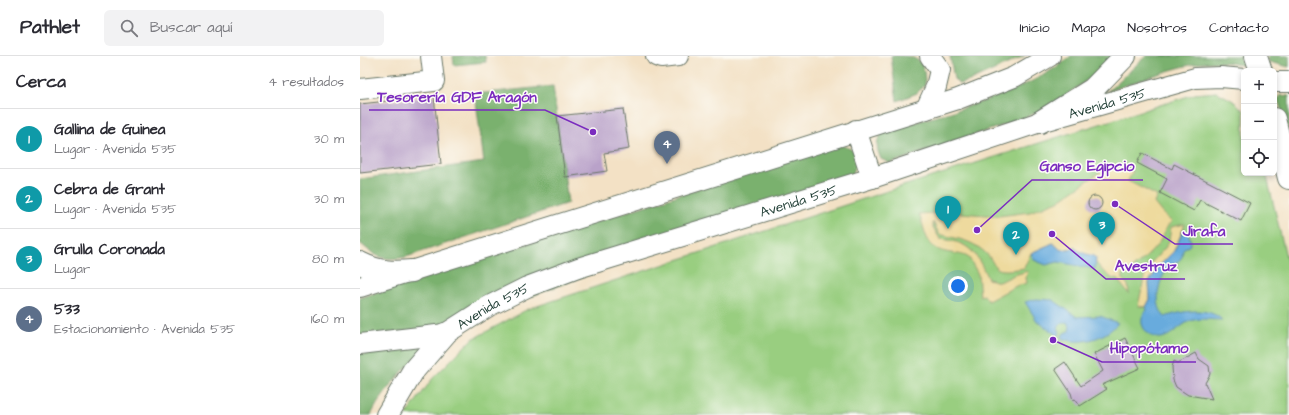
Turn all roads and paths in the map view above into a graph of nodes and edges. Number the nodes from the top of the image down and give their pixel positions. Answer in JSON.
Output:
{"nodes":[{"id":1,"x":431,"y":56,"type":"edge"},
{"id":2,"x":656,"y":56,"type":"edge"},
{"id":3,"x":678,"y":56,"type":"edge"},
{"id":4,"x":1050,"y":56,"type":"edge"},
{"id":5,"x":1125,"y":56,"type":"edge"},
{"id":6,"x":1256,"y":56,"type":"edge"},
{"id":7,"x":937,"y":61,"type":"edge"},
{"id":8,"x":1260,"y":68,"type":"edge"},
{"id":9,"x":1241,"y":79,"type":"edge"},
{"id":10,"x":1277,"y":82,"type":"edge"},
{"id":11,"x":1289,"y":82,"type":"edge"},
{"id":12,"x":360,"y":89,"type":"edge"},
{"id":13,"x":926,"y":109,"type":"junction"},
{"id":14,"x":1040,"y":122,"type":"junction"},
{"id":15,"x":856,"y":130,"type":"junction"},
{"id":16,"x":1277,"y":131,"type":"edge"},
{"id":17,"x":872,"y":178,"type":"junction"},
{"id":18,"x":1289,"y":178,"type":"edge"},
{"id":19,"x":360,"y":263,"type":"edge"},
{"id":20,"x":412,"y":271,"type":"junction"},
{"id":21,"x":360,"y":287,"type":"edge"},
{"id":22,"x":445,"y":334,"type":"junction"},
{"id":23,"x":360,"y":344,"type":"edge"},
{"id":24,"x":387,"y":415,"type":"edge"}],
"edges":[{"from":1,"to":12,"type":"street"},
{"from":2,"to":3,"type":"street"},
{"from":4,"to":13,"type":"street"},
{"from":5,"to":14,"type":"main road"},
{"from":6,"to":8,"type":"main road"},
{"from":7,"to":13,"type":"street"},
{"from":9,"to":14,"type":"street","name":"Avenida 535"},
{"from":10,"to":11,"type":"street"},
{"from":13,"to":15,"type":"street"},
{"from":14,"to":17,"type":"street","name":"Avenida 535"},
{"from":15,"to":17,"type":"street"},
{"from":15,"to":20,"type":"street"},
{"from":16,"to":18,"type":"main road"},
{"from":17,"to":22,"type":"street","name":"Avenida 535"},
{"from":19,"to":20,"type":"main road"},
{"from":20,"to":21,"type":"street"},
{"from":22,"to":23,"type":"street","name":"Avenida 535"},
{"from":22,"to":24,"type":"main road"}]}
